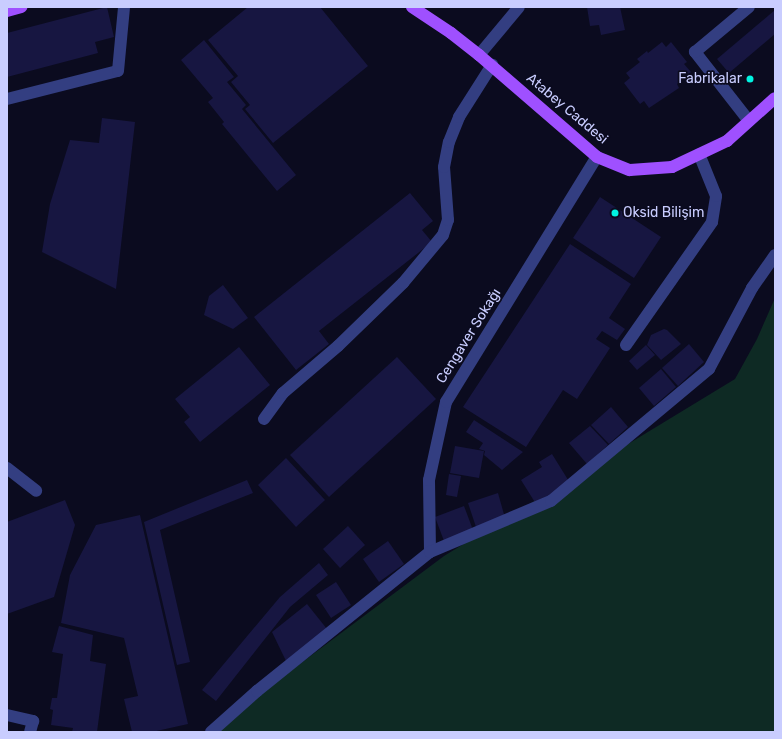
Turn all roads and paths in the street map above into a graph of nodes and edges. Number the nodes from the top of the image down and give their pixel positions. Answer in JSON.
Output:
{"nodes":[{"id":1,"x":21,"y":7,"type":"edge"},
{"id":2,"x":124,"y":7,"type":"edge"},
{"id":3,"x":412,"y":7,"type":"edge"},
{"id":4,"x":519,"y":7,"type":"edge"},
{"id":5,"x":749,"y":7,"type":"edge"},
{"id":6,"x":7,"y":11,"type":"edge"},
{"id":7,"x":479,"y":55,"type":"junction"},
{"id":8,"x":492,"y":65,"type":"junction"},
{"id":9,"x":775,"y":98,"type":"edge"},
{"id":10,"x":7,"y":99,"type":"edge"},
{"id":11,"x":749,"y":121,"type":"junction"},
{"id":12,"x":699,"y":154,"type":"junction"},
{"id":13,"x":597,"y":157,"type":"junction"},
{"id":14,"x":775,"y":255,"type":"edge"},
{"id":15,"x":626,"y":345,"type":"dead end"},
{"id":16,"x":264,"y":419,"type":"dead end"},
{"id":17,"x":7,"y":468,"type":"edge"},
{"id":18,"x":36,"y":491,"type":"dead end"},
{"id":19,"x":430,"y":552,"type":"junction"},
{"id":20,"x":7,"y":716,"type":"edge"},
{"id":21,"x":30,"y":732,"type":"edge"},
{"id":22,"x":211,"y":732,"type":"edge"}],
"edges":[{"from":1,"to":6,"type":"main road"},
{"from":2,"to":10,"type":"street"},
{"from":3,"to":7,"type":"main road","name":"Atabey Caddesi"},
{"from":4,"to":7,"type":"street"},
{"from":5,"to":11,"type":"street"},
{"from":7,"to":8,"type":"main road","name":"Atabey Caddesi"},
{"from":8,"to":13,"type":"main road","name":"Atabey Caddesi"},
{"from":8,"to":16,"type":"street"},
{"from":9,"to":11,"type":"main road","name":"Atabey Caddesi"},
{"from":11,"to":12,"type":"main road","name":"Atabey Caddesi"},
{"from":12,"to":13,"type":"main road","name":"Atabey Caddesi"},
{"from":12,"to":15,"type":"street"},
{"from":13,"to":19,"type":"street","name":"Cengaver Sokağı"},
{"from":14,"to":19,"type":"street"},
{"from":17,"to":18,"type":"street"},
{"from":19,"to":22,"type":"street"},
{"from":20,"to":21,"type":"street"}]}
